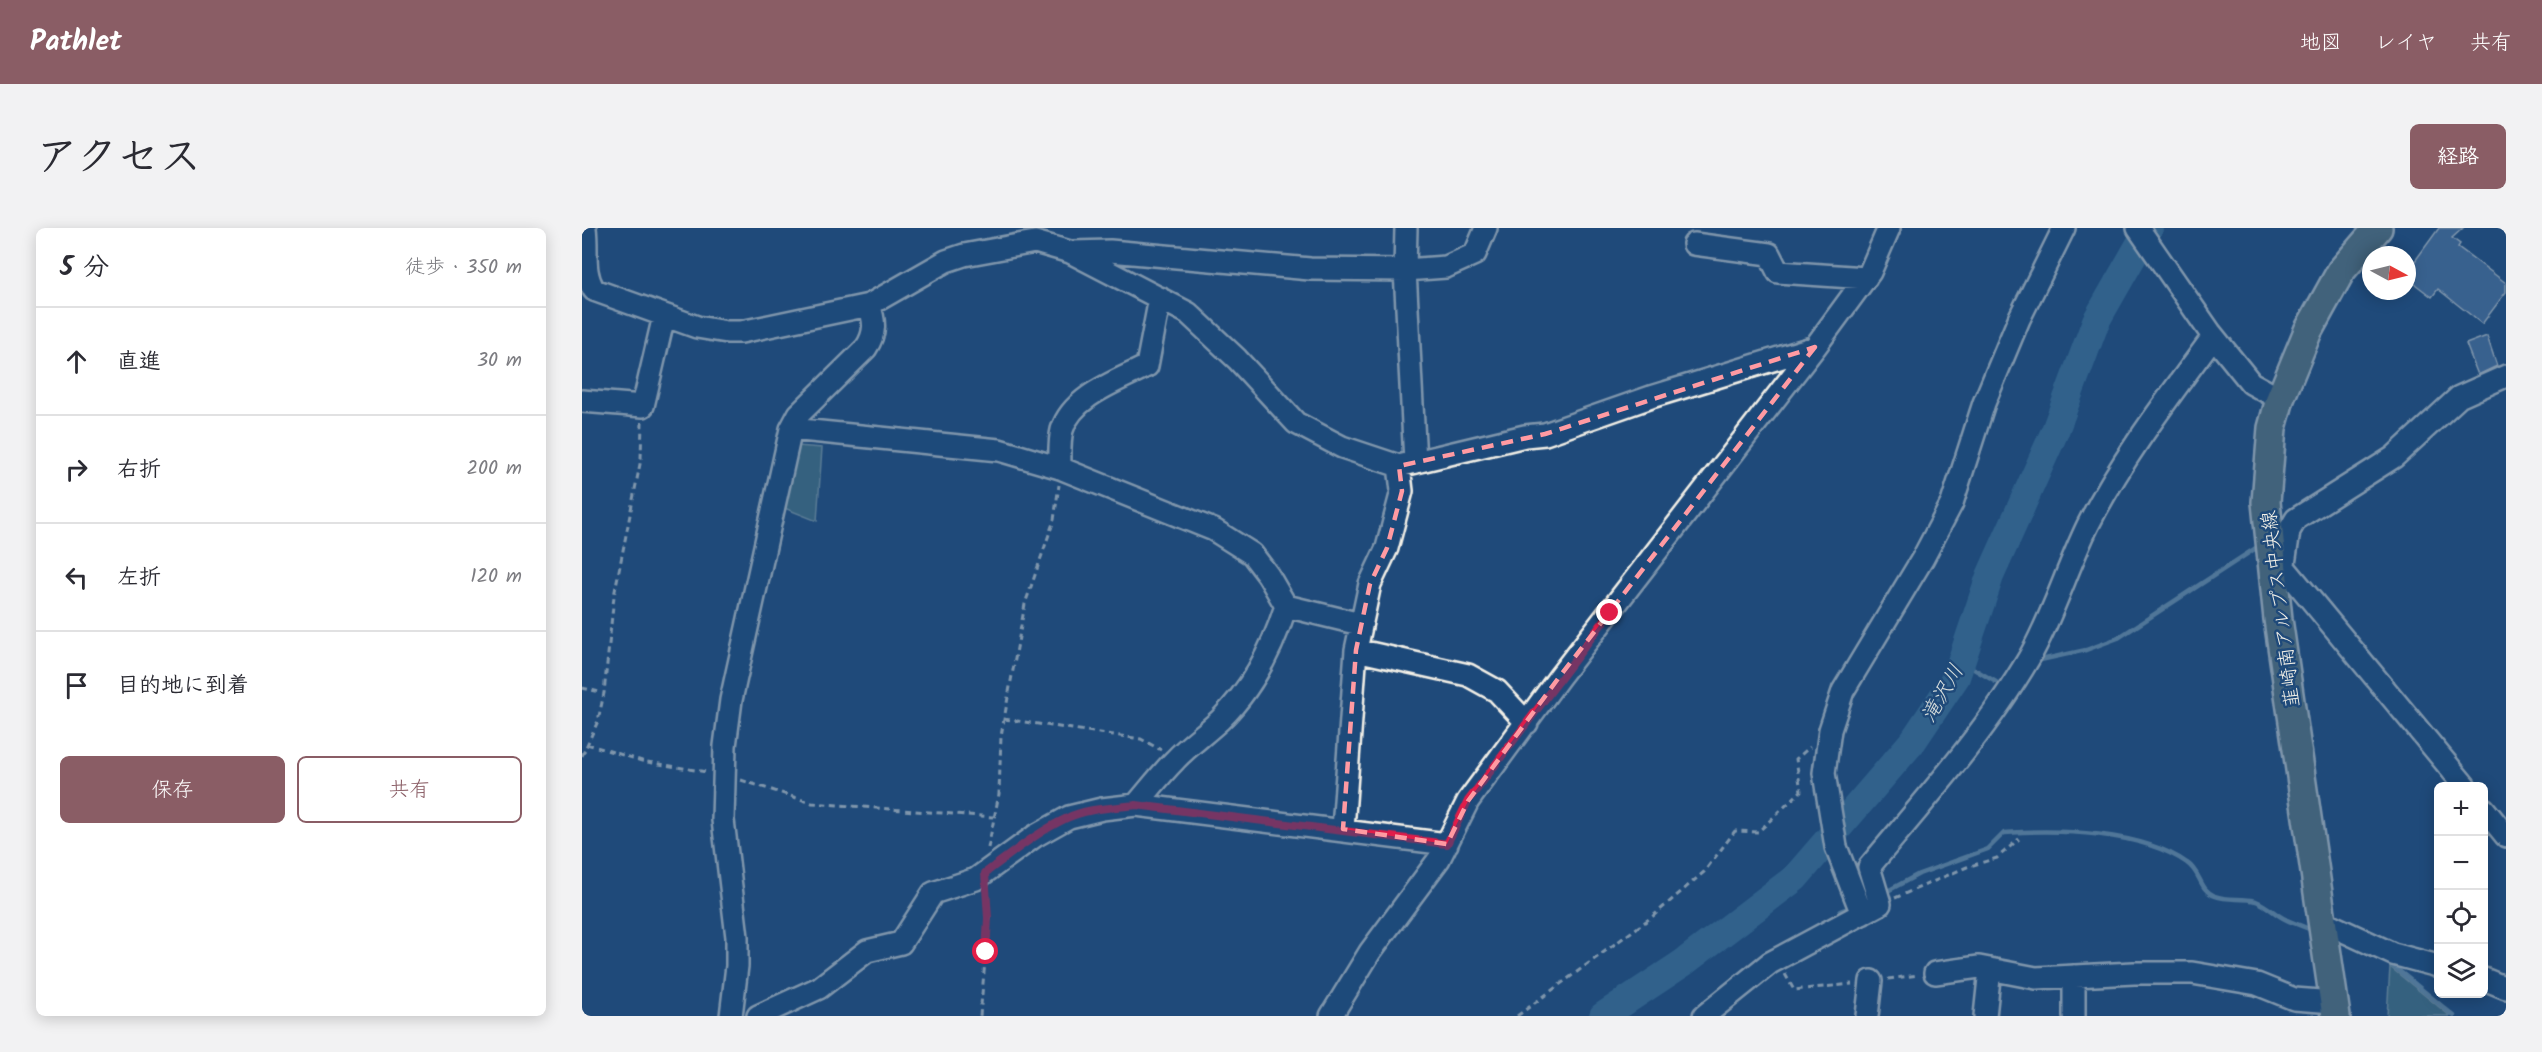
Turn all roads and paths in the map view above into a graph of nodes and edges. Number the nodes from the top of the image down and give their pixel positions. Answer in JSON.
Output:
{"nodes":[{"id":1,"x":585,"y":228,"type":"edge"},
{"id":2,"x":1406,"y":228,"type":"edge"},
{"id":3,"x":1486,"y":228,"type":"edge"},
{"id":4,"x":2064,"y":228,"type":"edge"},
{"id":5,"x":2138,"y":228,"type":"edge"},
{"id":6,"x":2378,"y":228,"type":"edge"},
{"id":7,"x":1886,"y":229,"type":"edge"},
{"id":8,"x":1034,"y":235,"type":"edge"},
{"id":9,"x":1694,"y":244,"type":"dead end"},
{"id":10,"x":1070,"y":252,"type":"junction"},
{"id":11,"x":1405,"y":270,"type":"junction"},
{"id":12,"x":1866,"y":278,"type":"junction"},
{"id":13,"x":584,"y":281,"type":"edge"},
{"id":14,"x":1160,"y":298,"type":"junction"},
{"id":15,"x":869,"y":305,"type":"junction"},
{"id":16,"x":664,"y":316,"type":"junction"},
{"id":17,"x":2211,"y":334,"type":"junction"},
{"id":18,"x":1815,"y":347,"type":"junction"},
{"id":19,"x":2506,"y":376,"type":"edge"},
{"id":20,"x":2280,"y":399,"type":"junction"},
{"id":21,"x":582,"y":401,"type":"edge"},
{"id":22,"x":643,"y":406,"type":"junction"},
{"id":23,"x":791,"y":429,"type":"junction"},
{"id":24,"x":1407,"y":464,"type":"junction"},
{"id":25,"x":1060,"y":468,"type":"junction"},
{"id":26,"x":2277,"y":557,"type":"junction"},
{"id":27,"x":1287,"y":606,"type":"junction"},
{"id":28,"x":1360,"y":624,"type":"junction"},
{"id":29,"x":1356,"y":650,"type":"junction"},
{"id":30,"x":582,"y":688,"type":"edge"},
{"id":31,"x":604,"y":693,"type":"junction"},
{"id":32,"x":1004,"y":718,"type":"junction"},
{"id":33,"x":1527,"y":723,"type":"junction"},
{"id":34,"x":1830,"y":730,"type":"junction"},
{"id":35,"x":587,"y":744,"type":"junction"},
{"id":36,"x":582,"y":756,"type":"edge"},
{"id":37,"x":1176,"y":759,"type":"junction"},
{"id":38,"x":723,"y":775,"type":"junction"},
{"id":39,"x":2462,"y":782,"type":"edge"},
{"id":40,"x":1136,"y":805,"type":"junction"},
{"id":41,"x":2488,"y":813,"type":"edge"},
{"id":42,"x":993,"y":817,"type":"junction"},
{"id":43,"x":1343,"y":829,"type":"junction"},
{"id":44,"x":2506,"y":836,"type":"edge"},
{"id":45,"x":2019,"y":839,"type":"dead end"},
{"id":46,"x":1447,"y":844,"type":"junction"},
{"id":47,"x":985,"y":873,"type":"junction"},
{"id":48,"x":1871,"y":909,"type":"junction"},
{"id":49,"x":2322,"y":921,"type":"junction"},
{"id":50,"x":1778,"y":959,"type":"junction"},
{"id":51,"x":2434,"y":965,"type":"edge"},
{"id":52,"x":1990,"y":969,"type":"junction"},
{"id":53,"x":1935,"y":973,"type":"joint"},
{"id":54,"x":2074,"y":976,"type":"junction"},
{"id":55,"x":1871,"y":981,"type":"junction"},
{"id":56,"x":2488,"y":981,"type":"edge"},
{"id":57,"x":2506,"y":988,"type":"edge"},
{"id":58,"x":2335,"y":1009,"type":"edge"},
{"id":59,"x":731,"y":1016,"type":"edge"},
{"id":60,"x":758,"y":1016,"type":"edge"},
{"id":61,"x":980,"y":1016,"type":"edge"},
{"id":62,"x":1331,"y":1016,"type":"edge"},
{"id":63,"x":1517,"y":1016,"type":"edge"},
{"id":64,"x":1704,"y":1016,"type":"edge"},
{"id":65,"x":1868,"y":1016,"type":"edge"},
{"id":66,"x":1985,"y":1016,"type":"edge"},
{"id":67,"x":2074,"y":1016,"type":"edge"}],
"edges":[{"from":1,"to":13,"type":"street"},
{"from":2,"to":11,"type":"street"},
{"from":3,"to":11,"type":"street"},
{"from":4,"to":34,"type":"street"},
{"from":5,"to":17,"type":"street"},
{"from":6,"to":20,"type":"main road","name":"韮崎南アルプス中央線"},
{"from":7,"to":12,"type":"street"},
{"from":8,"to":10,"type":"street"},
{"from":8,"to":15,"type":"street"},
{"from":9,"to":12,"type":"street"},
{"from":10,"to":11,"type":"street"},
{"from":10,"to":14,"type":"street"},
{"from":11,"to":24,"type":"street"},
{"from":12,"to":18,"type":"street"},
{"from":13,"to":16,"type":"street"},
{"from":14,"to":24,"type":"street"},
{"from":14,"to":25,"type":"street"},
{"from":15,"to":16,"type":"street"},
{"from":15,"to":23,"type":"street"},
{"from":16,"to":22,"type":"street"},
{"from":17,"to":20,"type":"street"},
{"from":17,"to":48,"type":"street"},
{"from":18,"to":24,"type":"street"},
{"from":18,"to":33,"type":"street"},
{"from":19,"to":26,"type":"street"},
{"from":20,"to":26,"type":"main road","name":"韮崎南アルプス中央線"},
{"from":21,"to":22,"type":"street"},
{"from":22,"to":31,"type":"path"},
{"from":23,"to":25,"type":"street"},
{"from":23,"to":38,"type":"street"},
{"from":24,"to":28,"type":"street"},
{"from":25,"to":27,"type":"street"},
{"from":25,"to":32,"type":"path"},
{"from":26,"to":39,"type":"street"},
{"from":26,"to":49,"type":"main road","name":"韮崎南アルプス中央線"},
{"from":27,"to":28,"type":"street"},
{"from":27,"to":37,"type":"street"},
{"from":28,"to":29,"type":"street"},
{"from":29,"to":33,"type":"street"},
{"from":29,"to":43,"type":"street"},
{"from":30,"to":31,"type":"path"},
{"from":31,"to":35,"type":"path"},
{"from":32,"to":37,"type":"path"},
{"from":32,"to":42,"type":"path"},
{"from":33,"to":46,"type":"street"},
{"from":34,"to":48,"type":"street"},
{"from":34,"to":63,"type":"path"},
{"from":35,"to":36,"type":"path"},
{"from":35,"to":38,"type":"path"},
{"from":37,"to":40,"type":"street"},
{"from":38,"to":42,"type":"path"},
{"from":38,"to":59,"type":"street"},
{"from":40,"to":43,"type":"street"},
{"from":40,"to":47,"type":"street"},
{"from":41,"to":44,"type":"street"},
{"from":42,"to":47,"type":"path"},
{"from":43,"to":46,"type":"street"},
{"from":45,"to":48,"type":"path"},
{"from":46,"to":62,"type":"street"},
{"from":47,"to":60,"type":"street"},
{"from":47,"to":61,"type":"path"},
{"from":48,"to":50,"type":"street"},
{"from":49,"to":51,"type":"street"},
{"from":49,"to":58,"type":"main road","name":"韮崎南アルプス中央線"},
{"from":50,"to":55,"type":"path"},
{"from":50,"to":64,"type":"street"},
{"from":52,"to":53,"type":"street"},
{"from":52,"to":54,"type":"street"},
{"from":52,"to":66,"type":"street"},
{"from":53,"to":55,"type":"path"},
{"from":54,"to":58,"type":"street"},
{"from":54,"to":67,"type":"street"},
{"from":55,"to":65,"type":"street"},
{"from":56,"to":57,"type":"street"}]}
